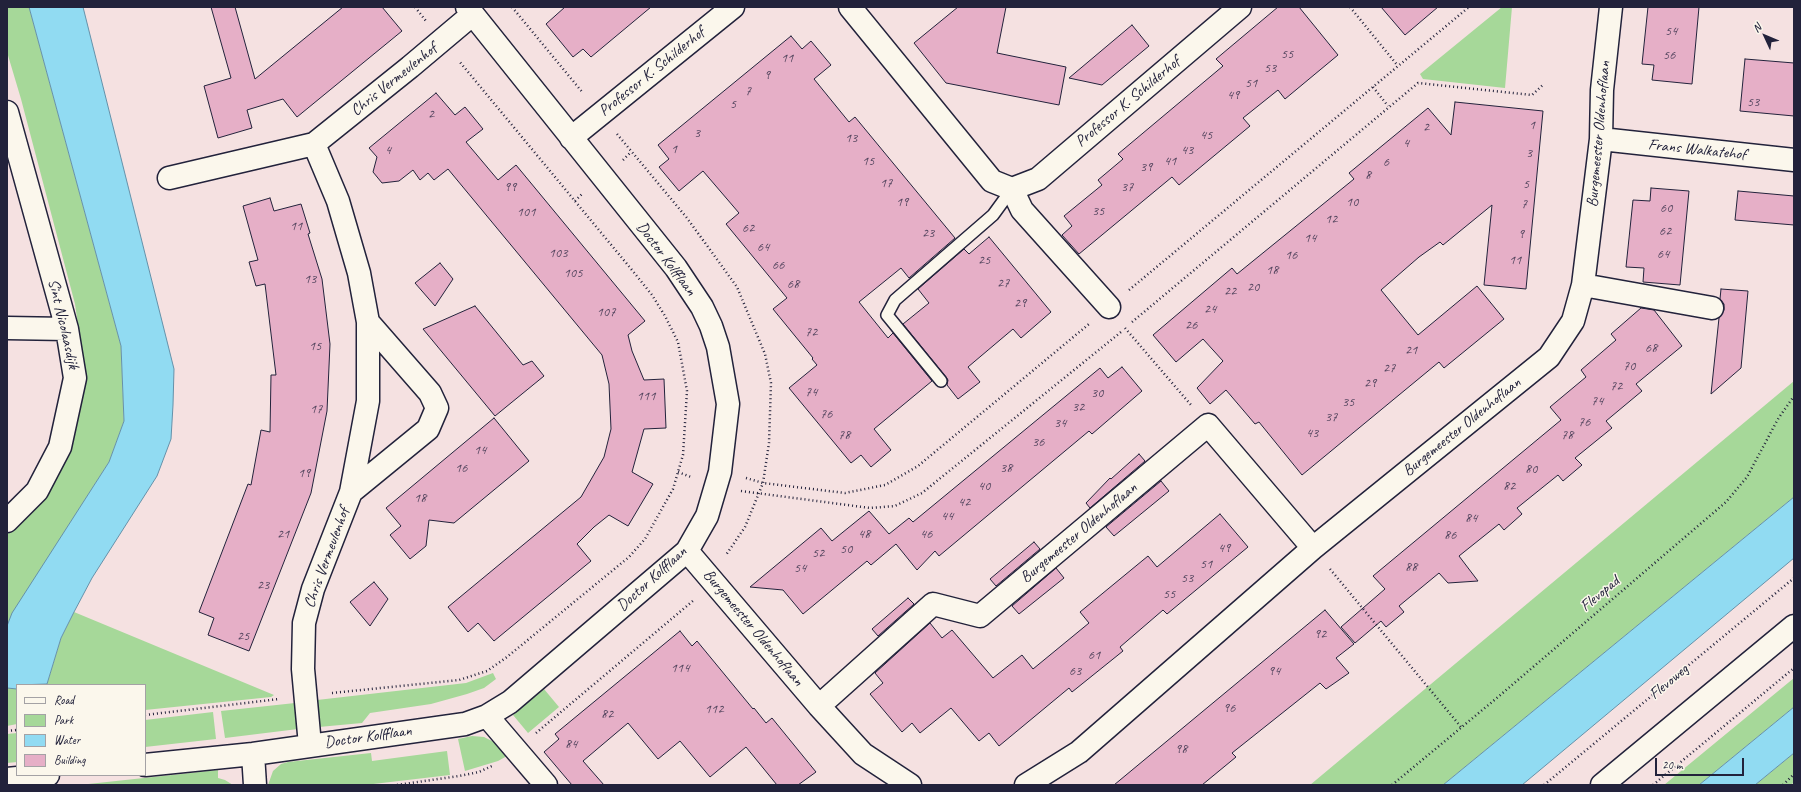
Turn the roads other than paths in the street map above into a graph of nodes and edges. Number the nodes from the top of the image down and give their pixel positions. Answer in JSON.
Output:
{"nodes":[{"id":1,"x":732,"y":7,"type":"edge"},
{"id":2,"x":850,"y":7,"type":"edge"},
{"id":3,"x":1240,"y":7,"type":"edge"},
{"id":4,"x":1611,"y":7,"type":"edge"},
{"id":5,"x":470,"y":10,"type":"edge"},
{"id":6,"x":7,"y":112,"type":"edge"},
{"id":7,"x":571,"y":138,"type":"junction"},
{"id":8,"x":1601,"y":139,"type":"junction"},
{"id":9,"x":314,"y":144,"type":"junction"},
{"id":10,"x":1794,"y":160,"type":"edge"},
{"id":11,"x":169,"y":178,"type":"dead end"},
{"id":12,"x":1012,"y":189,"type":"junction"},
{"id":13,"x":1583,"y":285,"type":"junction"},
{"id":14,"x":1109,"y":308,"type":"road end"},
{"id":15,"x":1712,"y":308,"type":"dead end"},
{"id":16,"x":368,"y":322,"type":"junction"},
{"id":17,"x":7,"y":328,"type":"edge"},
{"id":18,"x":67,"y":329,"type":"junction"},
{"id":19,"x":940,"y":381,"type":"dead end"},
{"id":20,"x":351,"y":492,"type":"junction"},
{"id":21,"x":7,"y":521,"type":"edge"},
{"id":22,"x":1313,"y":548,"type":"junction"},
{"id":23,"x":688,"y":550,"type":"junction"},
{"id":24,"x":1794,"y":626,"type":"edge"},
{"id":25,"x":819,"y":706,"type":"junction"},
{"id":26,"x":487,"y":716,"type":"junction"},
{"id":27,"x":310,"y":745,"type":"junction"},
{"id":28,"x":253,"y":754,"type":"junction"},
{"id":29,"x":146,"y":765,"type":"edge"},
{"id":30,"x":38,"y":776,"type":"edge"},
{"id":31,"x":7,"y":779,"type":"edge"},
{"id":32,"x":255,"y":785,"type":"edge"},
{"id":33,"x":546,"y":785,"type":"edge"},
{"id":34,"x":910,"y":785,"type":"edge"},
{"id":35,"x":1026,"y":785,"type":"edge"},
{"id":36,"x":1602,"y":785,"type":"edge"}],
"edges":[{"from":1,"to":7,"type":"street","name":"Professor K. Schilderhof"},
{"from":2,"to":12,"type":"street"},
{"from":3,"to":12,"type":"street","name":"Professor K. Schilderhof"},
{"from":4,"to":8,"type":"street","name":"Burgemeester Oldenhoflaan"},
{"from":5,"to":7,"type":"street","name":"Doctor Kolfflaan"},
{"from":5,"to":9,"type":"street","name":"Chris Vermeulenhof"},
{"from":6,"to":18,"type":"street","name":"Sint Nicolaasdijk"},
{"from":7,"to":23,"type":"street","name":"Doctor Kolfflaan"},
{"from":8,"to":10,"type":"street","name":"Frans Walkatehof"},
{"from":8,"to":13,"type":"street","name":"Burgemeester Oldenhoflaan"},
{"from":9,"to":11,"type":"street","name":"Chris Vermeulenhof"},
{"from":9,"to":16,"type":"street","name":"Chris Vermeulenhof"},
{"from":12,"to":14,"type":"street"},
{"from":12,"to":19,"type":"lane"},
{"from":13,"to":15,"type":"street"},
{"from":13,"to":22,"type":"street","name":"Burgemeester Oldenhoflaan"},
{"from":16,"to":20,"type":"street","name":"Chris Vermeulenhof"},
{"from":16,"to":20,"type":"street","name":"Chris Vermeulenhof"},
{"from":17,"to":18,"type":"street"},
{"from":18,"to":21,"type":"street","name":"Sint Nicolaasdijk"},
{"from":20,"to":27,"type":"street","name":"Chris Vermeulenhof"},
{"from":22,"to":25,"type":"street","name":"Burgemeester Oldenhoflaan"},
{"from":22,"to":35,"type":"street","name":"Burgemeester Oldenhoflaan"},
{"from":23,"to":25,"type":"street","name":"Burgemeester Oldenhoflaan"},
{"from":23,"to":26,"type":"street","name":"Doctor Kolfflaan"},
{"from":24,"to":36,"type":"street"},
{"from":25,"to":34,"type":"street","name":"Burgemeester Oldenhoflaan"},
{"from":26,"to":27,"type":"street","name":"Doctor Kolfflaan"},
{"from":26,"to":33,"type":"street"},
{"from":27,"to":28,"type":"street","name":"Doctor Kolfflaan"},
{"from":28,"to":29,"type":"street","name":"Doctor Kolfflaan"},
{"from":28,"to":32,"type":"street"},
{"from":30,"to":31,"type":"street"}]}
